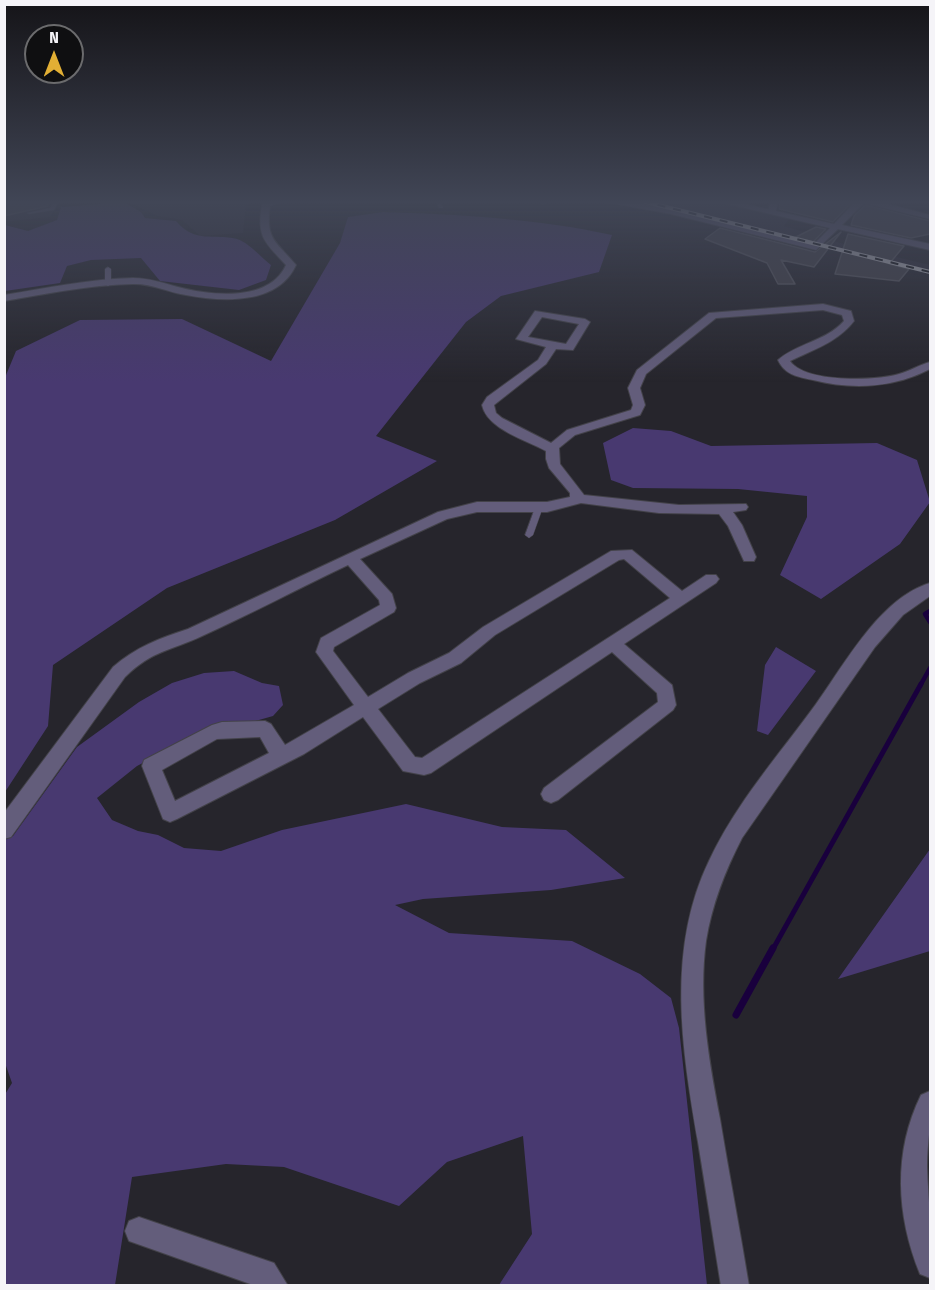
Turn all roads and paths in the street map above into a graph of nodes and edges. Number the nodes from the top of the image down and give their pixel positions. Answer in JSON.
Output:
{"nodes":[{"id":1,"x":287,"y":261,"type":"edge"},
{"id":2,"x":108,"y":268,"type":"dead end"},
{"id":3,"x":108,"y":284,"type":"junction"},
{"id":4,"x":4,"y":298,"type":"edge"},
{"id":5,"x":549,"y":301,"type":"dead end"},
{"id":6,"x":539,"y":314,"type":"junction"},
{"id":7,"x":553,"y":345,"type":"junction"},
{"id":8,"x":930,"y":365,"type":"edge"},
{"id":9,"x":554,"y":449,"type":"junction"},
{"id":10,"x":577,"y":498,"type":"junction"},
{"id":11,"x":539,"y":507,"type":"junction"},
{"id":12,"x":741,"y":507,"type":"dead end"},
{"id":13,"x":723,"y":509,"type":"junction"},
{"id":14,"x":529,"y":535,"type":"dead end"},
{"id":15,"x":749,"y":557,"type":"dead end"},
{"id":16,"x":351,"y":559,"type":"junction"},
{"id":17,"x":711,"y":579,"type":"dead end"},
{"id":18,"x":930,"y":589,"type":"edge"},
{"id":19,"x":680,"y":598,"type":"junction"},
{"id":20,"x":612,"y":643,"type":"junction"},
{"id":21,"x":366,"y":706,"type":"junction"},
{"id":22,"x":281,"y":756,"type":"junction"},
{"id":23,"x":550,"y":794,"type":"dead end"},
{"id":24,"x":4,"y":830,"type":"edge"},
{"id":25,"x":930,"y":1104,"type":"edge"},
{"id":26,"x":139,"y":1231,"type":"dead end"},
{"id":27,"x":930,"y":1264,"type":"edge"},
{"id":28,"x":273,"y":1286,"type":"edge"},
{"id":29,"x":735,"y":1286,"type":"edge"}],
"edges":[{"from":1,"to":3,"type":"street"},
{"from":2,"to":3,"type":"lane"},
{"from":3,"to":4,"type":"street"},
{"from":5,"to":6,"type":"street"},
{"from":6,"to":7,"type":"street"},
{"from":6,"to":7,"type":"street"},
{"from":7,"to":9,"type":"street"},
{"from":8,"to":9,"type":"street"},
{"from":9,"to":10,"type":"street"},
{"from":10,"to":11,"type":"street"},
{"from":10,"to":13,"type":"street"},
{"from":11,"to":14,"type":"lane"},
{"from":11,"to":16,"type":"street"},
{"from":12,"to":13,"type":"street"},
{"from":13,"to":15,"type":"street"},
{"from":16,"to":21,"type":"street"},
{"from":16,"to":24,"type":"street"},
{"from":17,"to":19,"type":"street"},
{"from":18,"to":29,"type":"street"},
{"from":19,"to":20,"type":"street"},
{"from":19,"to":21,"type":"street"},
{"from":20,"to":21,"type":"street"},
{"from":20,"to":23,"type":"street"},
{"from":21,"to":22,"type":"street"},
{"from":22,"to":22,"type":"street"},
{"from":25,"to":27,"type":"street"},
{"from":26,"to":28,"type":"street"}]}
